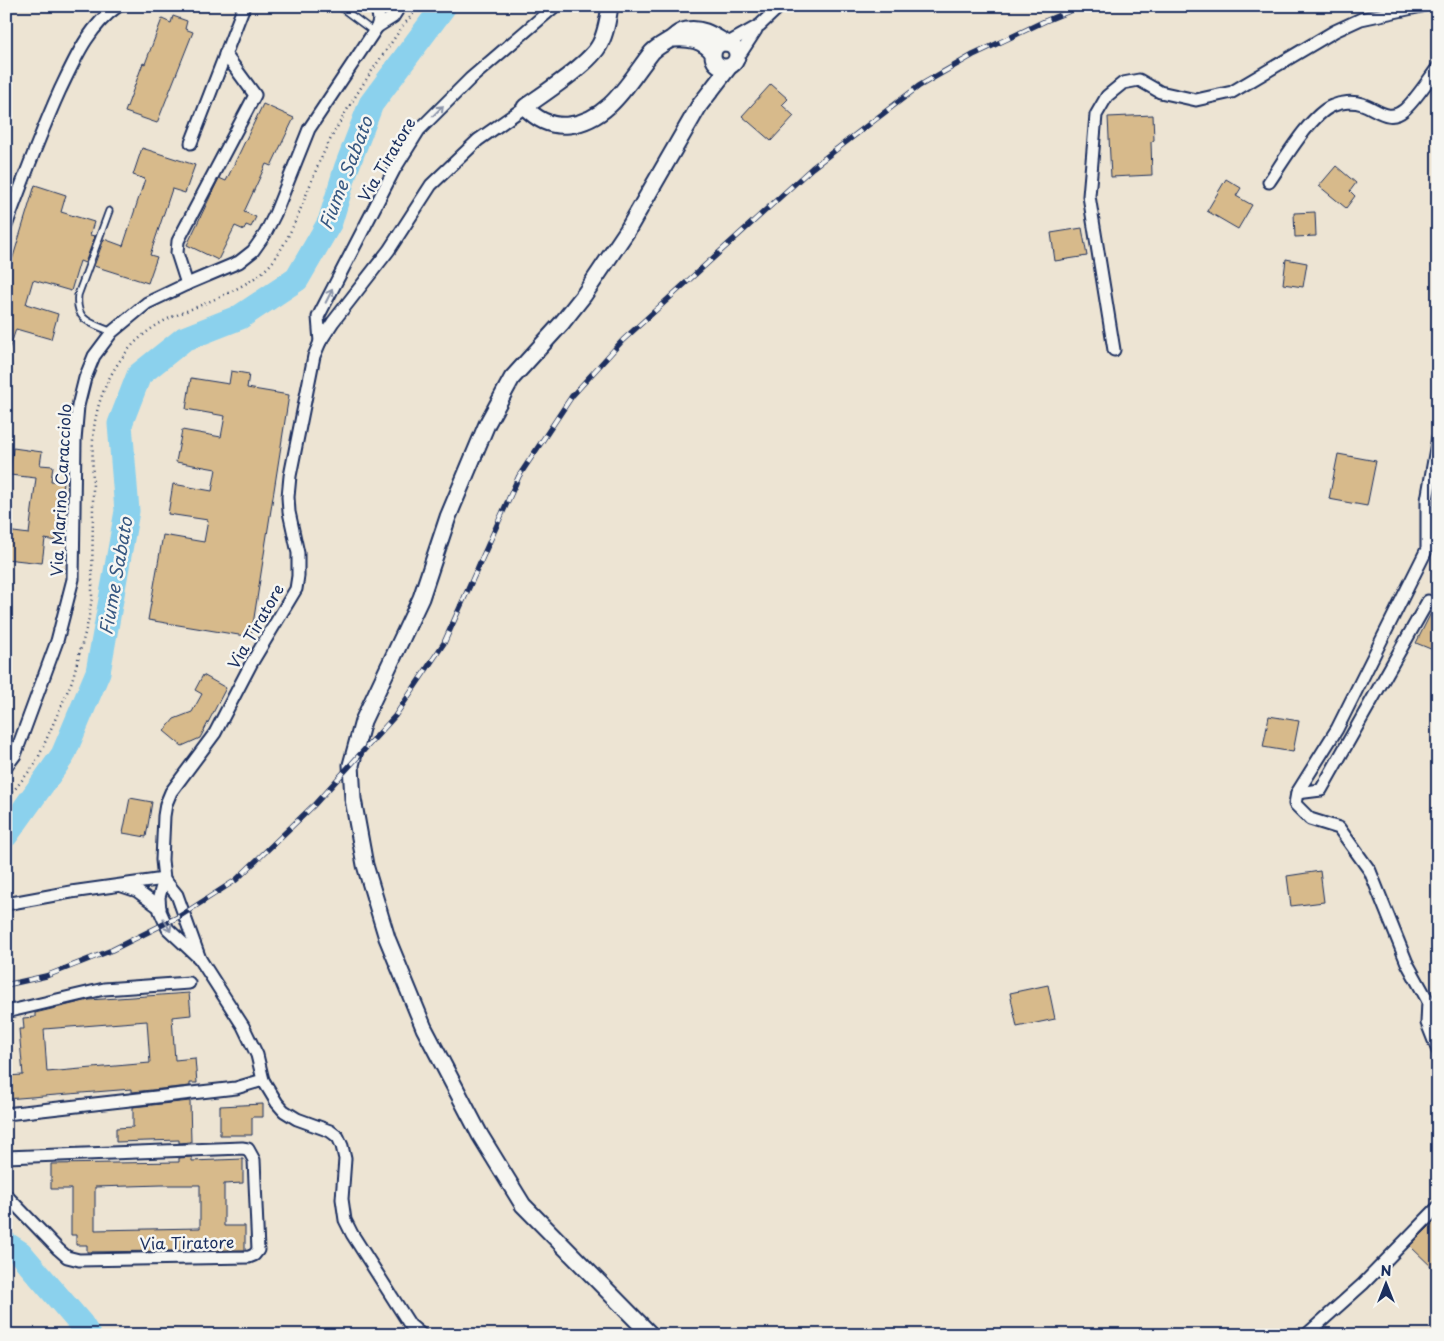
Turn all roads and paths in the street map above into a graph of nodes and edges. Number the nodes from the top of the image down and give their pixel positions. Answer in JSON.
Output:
{"nodes":[{"id":1,"x":118,"y":6,"type":"edge"},
{"id":2,"x":244,"y":6,"type":"edge"},
{"id":3,"x":339,"y":6,"type":"edge"},
{"id":4,"x":377,"y":6,"type":"edge"},
{"id":5,"x":400,"y":6,"type":"edge"},
{"id":6,"x":420,"y":6,"type":"edge"},
{"id":7,"x":555,"y":6,"type":"edge"},
{"id":8,"x":610,"y":6,"type":"edge"},
{"id":9,"x":780,"y":6,"type":"edge"},
{"id":10,"x":1422,"y":6,"type":"edge"},
{"id":11,"x":760,"y":25,"type":"junction"},
{"id":12,"x":375,"y":30,"type":"junction"},
{"id":13,"x":670,"y":39,"type":"junction"},
{"id":14,"x":727,"y":43,"type":"junction"},
{"id":15,"x":226,"y":54,"type":"junction"},
{"id":16,"x":713,"y":57,"type":"junction"},
{"id":17,"x":732,"y":63,"type":"junction"},
{"id":18,"x":1438,"y":67,"type":"edge"},
{"id":19,"x":699,"y":106,"type":"junction"},
{"id":20,"x":525,"y":107,"type":"junction"},
{"id":21,"x":191,"y":143,"type":"dead end"},
{"id":22,"x":1269,"y":182,"type":"dead end"},
{"id":23,"x":110,"y":211,"type":"dead end"},
{"id":24,"x":6,"y":226,"type":"edge"},
{"id":25,"x":187,"y":284,"type":"junction"},
{"id":26,"x":112,"y":332,"type":"junction"},
{"id":27,"x":320,"y":342,"type":"junction"},
{"id":28,"x":1114,"y":350,"type":"dead end"},
{"id":29,"x":1438,"y":437,"type":"edge"},
{"id":30,"x":1428,"y":602,"type":"dead end"},
{"id":31,"x":6,"y":767,"type":"edge"},
{"id":32,"x":1297,"y":793,"type":"junction"},
{"id":33,"x":6,"y":800,"type":"edge"},
{"id":34,"x":164,"y":879,"type":"junction"},
{"id":35,"x":121,"y":885,"type":"junction"},
{"id":36,"x":6,"y":904,"type":"edge"},
{"id":37,"x":160,"y":908,"type":"junction"},
{"id":38,"x":200,"y":959,"type":"junction"},
{"id":39,"x":189,"y":983,"type":"dead end"},
{"id":40,"x":6,"y":1012,"type":"edge"},
{"id":41,"x":1438,"y":1051,"type":"edge"},
{"id":42,"x":263,"y":1080,"type":"junction"},
{"id":43,"x":6,"y":1114,"type":"edge"},
{"id":44,"x":6,"y":1157,"type":"edge"},
{"id":45,"x":6,"y":1195,"type":"edge"},
{"id":46,"x":1438,"y":1207,"type":"edge"},
{"id":47,"x":422,"y":1335,"type":"edge"},
{"id":48,"x":651,"y":1335,"type":"edge"},
{"id":49,"x":1306,"y":1335,"type":"edge"}],
"edges":[{"from":1,"to":24,"type":"street"},
{"from":2,"to":15,"type":"street"},
{"from":3,"to":12,"type":"lane"},
{"from":4,"to":12,"type":"street"},
{"from":5,"to":12,"type":"street","name":"Via Marino Caracciolo"},
{"from":6,"to":33,"type":"path"},
{"from":27,"to":7,"type":"street","name":"Via Tiratore","one_way":true},
{"from":8,"to":20,"type":"street"},
{"from":9,"to":11,"type":"street"},
{"from":10,"to":28,"type":"street"},
{"from":11,"to":14,"type":"street"},
{"from":11,"to":17,"type":"street"},
{"from":12,"to":25,"type":"street","name":"Via Marino Caracciolo"},
{"from":13,"to":14,"type":"street"},
{"from":13,"to":16,"type":"street"},
{"from":13,"to":20,"type":"street"},
{"from":14,"to":16,"type":"street"},
{"from":14,"to":17,"type":"street"},
{"from":15,"to":21,"type":"street"},
{"from":15,"to":25,"type":"street"},
{"from":16,"to":17,"type":"street"},
{"from":16,"to":19,"type":"street"},
{"from":17,"to":19,"type":"street"},
{"from":18,"to":22,"type":"street"},
{"from":19,"to":48,"type":"street"},
{"from":20,"to":27,"type":"street","name":"Via Tiratore"},
{"from":23,"to":26,"type":"lane"},
{"from":25,"to":26,"type":"street","name":"Via Marino Caracciolo"},
{"from":26,"to":31,"type":"street","name":"Via Marino Caracciolo"},
{"from":27,"to":34,"type":"street","name":"Via Tiratore"},
{"from":29,"to":32,"type":"street"},
{"from":30,"to":32,"type":"street"},
{"from":32,"to":41,"type":"street"},
{"from":34,"to":35,"type":"street"},
{"from":34,"to":37,"type":"street","name":"Via Tiratore"},
{"from":34,"to":38,"type":"street","name":"Via Tiratore"},
{"from":35,"to":36,"type":"street"},
{"from":35,"to":37,"type":"street"},
{"from":37,"to":38,"type":"street","name":"Via Tiratore","one_way":true},
{"from":38,"to":42,"type":"street","name":"Via Tiratore"},
{"from":39,"to":40,"type":"street"},
{"from":42,"to":43,"type":"street"},
{"from":42,"to":47,"type":"street","name":"Via Tiratore"},
{"from":44,"to":45,"type":"street","name":"Via Tiratore"},
{"from":46,"to":49,"type":"street"}]}
